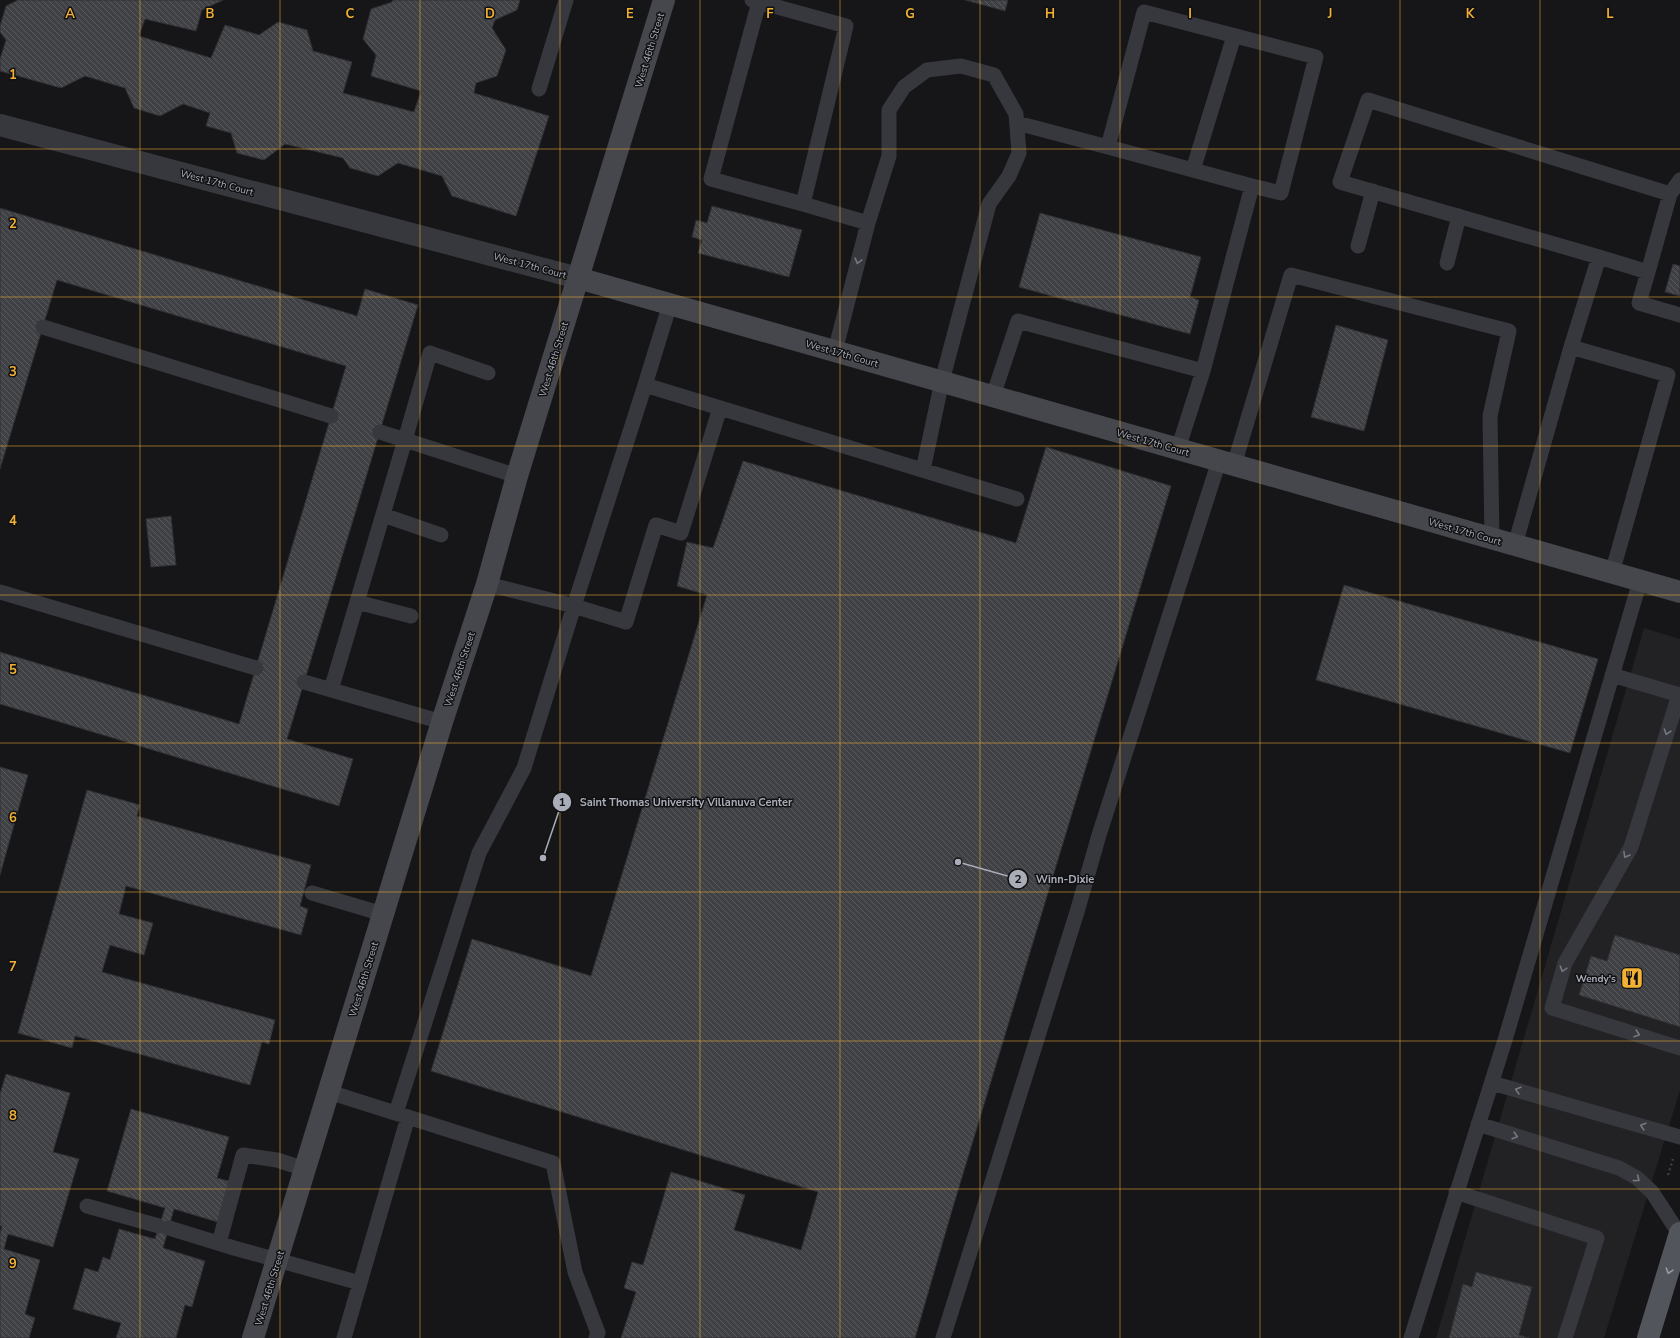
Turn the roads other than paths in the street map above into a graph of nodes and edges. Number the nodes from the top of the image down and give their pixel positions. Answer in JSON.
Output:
{"nodes":[{"id":1,"x":566,"y":0,"type":"edge"},
{"id":2,"x":664,"y":0,"type":"edge"},
{"id":3,"x":755,"y":1,"type":"edge"},
{"id":4,"x":1234,"y":36,"type":"junction"},
{"id":5,"x":539,"y":89,"type":"dead end"},
{"id":6,"x":1017,"y":123,"type":"junction"},
{"id":7,"x":0,"y":125,"type":"edge"},
{"id":8,"x":1108,"y":147,"type":"junction"},
{"id":9,"x":1193,"y":170,"type":"junction"},
{"id":10,"x":1680,"y":180,"type":"edge"},
{"id":11,"x":1252,"y":186,"type":"junction"},
{"id":12,"x":1373,"y":191,"type":"junction"},
{"id":13,"x":1670,"y":194,"type":"junction"},
{"id":14,"x":803,"y":204,"type":"junction"},
{"id":15,"x":1459,"y":216,"type":"junction"},
{"id":16,"x":868,"y":223,"type":"junction"},
{"id":17,"x":1358,"y":246,"type":"dead end"},
{"id":18,"x":1599,"y":257,"type":"junction"},
{"id":19,"x":1447,"y":263,"type":"dead end"},
{"id":20,"x":1648,"y":272,"type":"junction"},
{"id":21,"x":578,"y":278,"type":"junction"},
{"id":22,"x":670,"y":304,"type":"junction"},
{"id":23,"x":1680,"y":315,"type":"edge"},
{"id":24,"x":42,"y":327,"type":"dead end"},
{"id":25,"x":1571,"y":347,"type":"junction"},
{"id":26,"x":834,"y":351,"type":"junction"},
{"id":27,"x":1203,"y":371,"type":"junction"},
{"id":28,"x":488,"y":373,"type":"dead end"},
{"id":29,"x":942,"y":381,"type":"junction"},
{"id":30,"x":645,"y":385,"type":"junction"},
{"id":31,"x":993,"y":396,"type":"junction"},
{"id":32,"x":720,"y":408,"type":"junction"},
{"id":33,"x":331,"y":416,"type":"dead end"},
{"id":34,"x":380,"y":432,"type":"dead end"},
{"id":35,"x":406,"y":440,"type":"junction"},
{"id":36,"x":1178,"y":449,"type":"junction"},
{"id":37,"x":1226,"y":463,"type":"junction"},
{"id":38,"x":923,"y":470,"type":"junction"},
{"id":39,"x":518,"y":476,"type":"junction"},
{"id":40,"x":1017,"y":499,"type":"dead end"},
{"id":41,"x":383,"y":515,"type":"junction"},
{"id":42,"x":441,"y":535,"type":"dead end"},
{"id":43,"x":1492,"y":538,"type":"junction"},
{"id":44,"x":1515,"y":545,"type":"junction"},
{"id":45,"x":1612,"y":572,"type":"junction"},
{"id":46,"x":1640,"y":581,"type":"junction"},
{"id":47,"x":487,"y":584,"type":"junction"},
{"id":48,"x":0,"y":592,"type":"edge"},
{"id":49,"x":1680,"y":592,"type":"edge"},
{"id":50,"x":357,"y":602,"type":"junction"},
{"id":51,"x":574,"y":606,"type":"junction"},
{"id":52,"x":411,"y":616,"type":"dead end"},
{"id":53,"x":256,"y":668,"type":"dead end"},
{"id":54,"x":1612,"y":675,"type":"junction"},
{"id":55,"x":304,"y":682,"type":"dead end"},
{"id":56,"x":331,"y":690,"type":"junction"},
{"id":57,"x":1679,"y":695,"type":"edge"},
{"id":58,"x":442,"y":722,"type":"junction"},
{"id":59,"x":312,"y":893,"type":"dead end"},
{"id":60,"x":383,"y":914,"type":"junction"},
{"id":61,"x":1680,"y":1048,"type":"edge"},
{"id":62,"x":1492,"y":1083,"type":"junction"},
{"id":63,"x":329,"y":1092,"type":"junction"},
{"id":64,"x":402,"y":1115,"type":"junction"},
{"id":65,"x":1478,"y":1124,"type":"junction"},
{"id":66,"x":1680,"y":1137,"type":"edge"},
{"id":67,"x":305,"y":1169,"type":"junction"},
{"id":68,"x":1456,"y":1192,"type":"junction"},
{"id":69,"x":87,"y":1206,"type":"dead end"},
{"id":70,"x":1680,"y":1234,"type":"edge"},
{"id":71,"x":219,"y":1243,"type":"junction"},
{"id":72,"x":277,"y":1260,"type":"junction"},
{"id":73,"x":360,"y":1283,"type":"junction"},
{"id":74,"x":253,"y":1338,"type":"edge"},
{"id":75,"x":344,"y":1338,"type":"edge"},
{"id":76,"x":596,"y":1338,"type":"edge"},
{"id":77,"x":943,"y":1338,"type":"edge"},
{"id":78,"x":1411,"y":1338,"type":"edge"},
{"id":79,"x":1565,"y":1338,"type":"edge"},
{"id":80,"x":1648,"y":1338,"type":"edge"}],
"edges":[{"from":1,"to":5,"type":"lane"},
{"from":2,"to":21,"type":"street","name":"West 46th Street"},
{"from":3,"to":14,"type":"lane"},
{"from":3,"to":14,"type":"lane"},
{"from":4,"to":8,"type":"lane"},
{"from":4,"to":9,"type":"lane"},
{"from":4,"to":11,"type":"lane"},
{"from":6,"to":8,"type":"lane"},
{"from":6,"to":16,"type":"lane"},
{"from":6,"to":29,"type":"lane"},
{"from":7,"to":21,"type":"street","name":"West 17th Court"},
{"from":8,"to":9,"type":"lane"},
{"from":9,"to":11,"type":"lane"},
{"from":10,"to":13,"type":"lane"},
{"from":11,"to":27,"type":"lane"},
{"from":12,"to":13,"type":"lane"},
{"from":12,"to":15,"type":"lane"},
{"from":12,"to":17,"type":"lane"},
{"from":13,"to":20,"type":"lane"},
{"from":14,"to":16,"type":"lane"},
{"from":15,"to":18,"type":"lane"},
{"from":15,"to":19,"type":"lane"},
{"from":16,"to":26,"type":"lane","one_way":true},
{"from":18,"to":20,"type":"lane"},
{"from":18,"to":25,"type":"lane"},
{"from":20,"to":23,"type":"lane"},
{"from":21,"to":22,"type":"street","name":"West 17th Court"},
{"from":21,"to":39,"type":"street","name":"West 46th Street"},
{"from":22,"to":26,"type":"street","name":"West 17th Court"},
{"from":22,"to":30,"type":"lane"},
{"from":24,"to":33,"type":"lane"},
{"from":25,"to":44,"type":"lane"},
{"from":25,"to":45,"type":"lane"},
{"from":26,"to":29,"type":"street","name":"West 17th Court"},
{"from":27,"to":31,"type":"lane"},
{"from":27,"to":36,"type":"lane"},
{"from":28,"to":35,"type":"lane"},
{"from":29,"to":31,"type":"street","name":"West 17th Court"},
{"from":29,"to":38,"type":"lane"},
{"from":30,"to":32,"type":"lane"},
{"from":30,"to":51,"type":"lane"},
{"from":31,"to":36,"type":"street","name":"West 17th Court"},
{"from":32,"to":38,"type":"lane"},
{"from":32,"to":51,"type":"lane"},
{"from":34,"to":35,"type":"lane"},
{"from":35,"to":39,"type":"lane"},
{"from":35,"to":41,"type":"lane"},
{"from":36,"to":37,"type":"street","name":"West 17th Court"},
{"from":37,"to":43,"type":"street","name":"West 17th Court"},
{"from":37,"to":43,"type":"lane"},
{"from":37,"to":77,"type":"lane"},
{"from":38,"to":40,"type":"lane"},
{"from":39,"to":47,"type":"street","name":"West 46th Street"},
{"from":41,"to":42,"type":"lane"},
{"from":41,"to":50,"type":"lane"},
{"from":43,"to":44,"type":"street","name":"West 17th Court"},
{"from":44,"to":45,"type":"street","name":"West 17th Court"},
{"from":45,"to":46,"type":"street","name":"West 17th Court"},
{"from":46,"to":49,"type":"street","name":"West 17th Court"},
{"from":46,"to":54,"type":"lane"},
{"from":47,"to":51,"type":"lane"},
{"from":47,"to":58,"type":"street","name":"West 46th Street"},
{"from":48,"to":53,"type":"lane"},
{"from":50,"to":52,"type":"lane"},
{"from":50,"to":56,"type":"lane"},
{"from":51,"to":64,"type":"lane"},
{"from":54,"to":57,"type":"lane"},
{"from":54,"to":62,"type":"lane"},
{"from":55,"to":56,"type":"lane"},
{"from":56,"to":58,"type":"lane"},
{"from":57,"to":61,"type":"lane","one_way":true},
{"from":58,"to":60,"type":"street","name":"West 46th Street"},
{"from":59,"to":60,"type":"lane"},
{"from":60,"to":63,"type":"street","name":"West 46th Street"},
{"from":62,"to":65,"type":"lane"},
{"from":66,"to":62,"type":"lane","one_way":true},
{"from":63,"to":64,"type":"lane"},
{"from":63,"to":67,"type":"street","name":"West 46th Street"},
{"from":64,"to":73,"type":"lane"},
{"from":64,"to":76,"type":"lane"},
{"from":65,"to":68,"type":"lane"},
{"from":65,"to":70,"type":"lane","one_way":true},
{"from":67,"to":71,"type":"lane"},
{"from":67,"to":72,"type":"street","name":"West 46th Street"},
{"from":68,"to":78,"type":"lane"},
{"from":68,"to":79,"type":"lane"},
{"from":69,"to":71,"type":"lane"},
{"from":70,"to":80,"type":"main road","one_way":true},
{"from":71,"to":72,"type":"lane"},
{"from":72,"to":73,"type":"lane"},
{"from":72,"to":74,"type":"street","name":"West 46th Street"},
{"from":73,"to":75,"type":"lane"}]}
